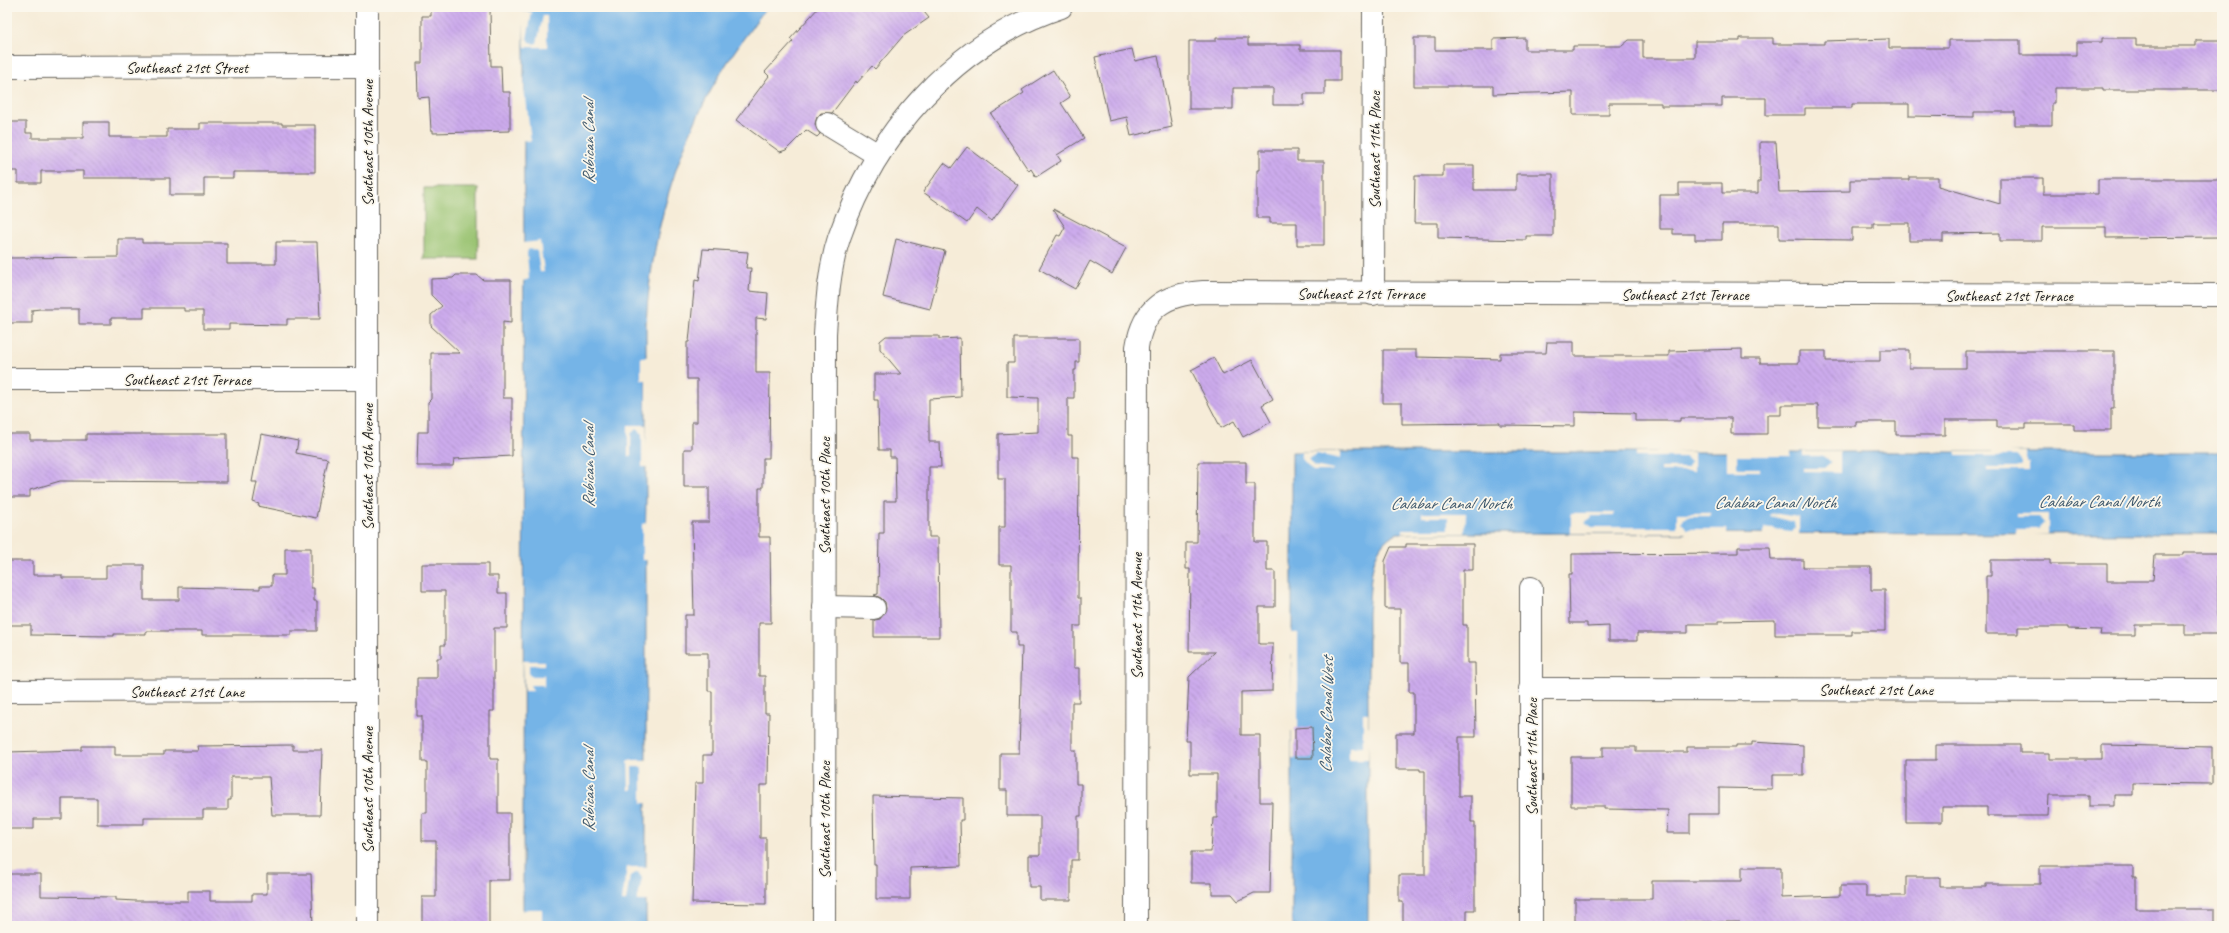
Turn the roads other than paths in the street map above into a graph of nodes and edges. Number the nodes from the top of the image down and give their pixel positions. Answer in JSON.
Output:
{"nodes":[{"id":1,"x":367,"y":7,"type":"edge"},
{"id":2,"x":1061,"y":7,"type":"edge"},
{"id":3,"x":1374,"y":7,"type":"edge"},
{"id":4,"x":367,"y":66,"type":"junction"},
{"id":5,"x":7,"y":67,"type":"edge"},
{"id":6,"x":827,"y":124,"type":"dead end"},
{"id":7,"x":878,"y":155,"type":"junction"},
{"id":8,"x":1373,"y":294,"type":"junction"},
{"id":9,"x":2222,"y":295,"type":"edge"},
{"id":10,"x":1152,"y":309,"type":"joint"},
{"id":11,"x":7,"y":378,"type":"edge"},
{"id":12,"x":367,"y":379,"type":"junction"},
{"id":13,"x":1531,"y":588,"type":"dead end"},
{"id":14,"x":824,"y":607,"type":"junction"},
{"id":15,"x":874,"y":608,"type":"dead end"},
{"id":16,"x":1530,"y":688,"type":"junction"},
{"id":17,"x":367,"y":690,"type":"junction"},
{"id":18,"x":2222,"y":690,"type":"edge"},
{"id":19,"x":7,"y":691,"type":"edge"},
{"id":20,"x":367,"y":926,"type":"edge"},
{"id":21,"x":824,"y":926,"type":"edge"},
{"id":22,"x":1136,"y":926,"type":"edge"},
{"id":23,"x":1532,"y":926,"type":"edge"}],
"edges":[{"from":1,"to":4,"type":"street","name":"Southeast 10th Avenue"},
{"from":2,"to":7,"type":"street","name":"Southeast 10th Place"},
{"from":3,"to":8,"type":"street","name":"Southeast 11th Place"},
{"from":4,"to":5,"type":"street","name":"Southeast 21st Street"},
{"from":4,"to":12,"type":"street","name":"Southeast 10th Avenue"},
{"from":6,"to":7,"type":"street"},
{"from":7,"to":14,"type":"street","name":"Southeast 10th Place"},
{"from":8,"to":9,"type":"street","name":"Southeast 21st Terrace"},
{"from":8,"to":10,"type":"street","name":"Southeast 21st Terrace"},
{"from":10,"to":22,"type":"street","name":"Southeast 11th Avenue"},
{"from":11,"to":12,"type":"street","name":"Southeast 21st Terrace"},
{"from":12,"to":17,"type":"street","name":"Southeast 10th Avenue"},
{"from":13,"to":16,"type":"street","name":"Southeast 11th Place"},
{"from":14,"to":15,"type":"street"},
{"from":14,"to":21,"type":"street","name":"Southeast 10th Place"},
{"from":16,"to":18,"type":"street","name":"Southeast 21st Lane"},
{"from":16,"to":23,"type":"street","name":"Southeast 11th Place"},
{"from":17,"to":19,"type":"street","name":"Southeast 21st Lane"},
{"from":17,"to":20,"type":"street","name":"Southeast 10th Avenue"}]}
